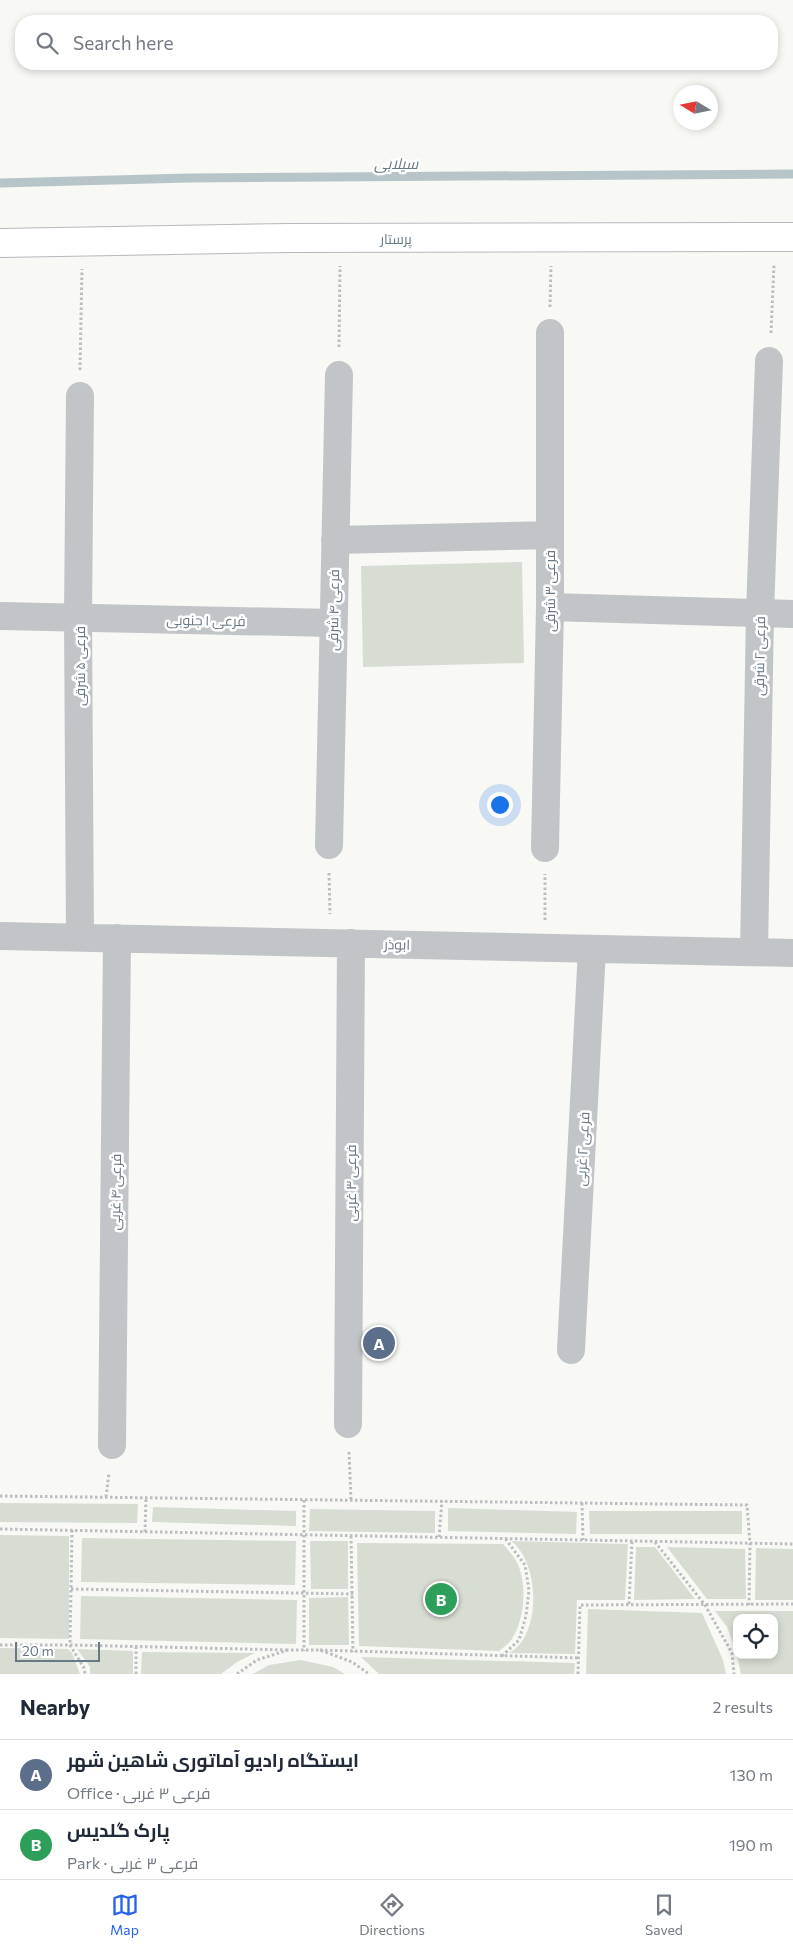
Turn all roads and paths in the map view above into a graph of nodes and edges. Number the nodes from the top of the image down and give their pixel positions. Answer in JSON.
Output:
{"nodes":[{"id":1,"x":551,"y":237,"type":"junction"},
{"id":2,"x":784,"y":237,"type":"edge"},
{"id":3,"x":340,"y":238,"type":"junction"},
{"id":4,"x":82,"y":241,"type":"junction"},
{"id":5,"x":0,"y":243,"type":"edge"},
{"id":6,"x":550,"y":333,"type":"joint"},
{"id":7,"x":769,"y":361,"type":"joint"},
{"id":8,"x":339,"y":375,"type":"joint"},
{"id":9,"x":80,"y":396,"type":"joint"},
{"id":10,"x":550,"y":535,"type":"junction"},
{"id":11,"x":335,"y":540,"type":"junction"},
{"id":12,"x":550,"y":607,"type":"junction"},
{"id":13,"x":760,"y":613,"type":"junction"},
{"id":14,"x":793,"y":614,"type":"edge"},
{"id":15,"x":0,"y":616,"type":"edge"},
{"id":16,"x":78,"y":618,"type":"junction"},
{"id":17,"x":333,"y":623,"type":"junction"},
{"id":18,"x":328,"y":845,"type":"joint"},
{"id":19,"x":545,"y":848,"type":"joint"},
{"id":20,"x":0,"y":936,"type":"edge"},
{"id":21,"x":80,"y":937,"type":"junction"},
{"id":22,"x":117,"y":938,"type":"junction"},
{"id":23,"x":341,"y":943,"type":"junction"},
{"id":24,"x":545,"y":948,"type":"junction"},
{"id":25,"x":592,"y":949,"type":"junction"},
{"id":26,"x":754,"y":952,"type":"junction"},
{"id":27,"x":793,"y":953,"type":"edge"},
{"id":28,"x":571,"y":1350,"type":"dead end"},
{"id":29,"x":348,"y":1424,"type":"joint"},
{"id":30,"x":112,"y":1445,"type":"dead end"},
{"id":31,"x":0,"y":1496,"type":"edge"},
{"id":32,"x":146,"y":1498,"type":"junction"},
{"id":33,"x":304,"y":1500,"type":"junction"},
{"id":34,"x":351,"y":1500,"type":"junction"},
{"id":35,"x":442,"y":1502,"type":"junction"},
{"id":36,"x":582,"y":1503,"type":"junction"},
{"id":37,"x":0,"y":1529,"type":"edge"},
{"id":38,"x":72,"y":1530,"type":"junction"},
{"id":39,"x":145,"y":1532,"type":"junction"},
{"id":40,"x":304,"y":1535,"type":"junction"},
{"id":41,"x":351,"y":1536,"type":"junction"},
{"id":42,"x":439,"y":1537,"type":"junction"},
{"id":43,"x":505,"y":1538,"type":"junction"},
{"id":44,"x":583,"y":1540,"type":"junction"},
{"id":45,"x":632,"y":1541,"type":"junction"},
{"id":46,"x":655,"y":1542,"type":"junction"},
{"id":47,"x":750,"y":1543,"type":"junction"},
{"id":48,"x":793,"y":1544,"type":"edge"},
{"id":49,"x":71,"y":1589,"type":"junction"},
{"id":50,"x":304,"y":1593,"type":"junction"},
{"id":51,"x":353,"y":1594,"type":"junction"},
{"id":52,"x":629,"y":1604,"type":"junction"},
{"id":53,"x":749,"y":1604,"type":"junction"},
{"id":54,"x":793,"y":1604,"type":"edge"},
{"id":55,"x":705,"y":1605,"type":"junction"},
{"id":56,"x":0,"y":1645,"type":"edge"},
{"id":57,"x":70,"y":1645,"type":"junction"},
{"id":58,"x":136,"y":1646,"type":"junction"},
{"id":59,"x":288,"y":1650,"type":"junction"},
{"id":60,"x":320,"y":1650,"type":"junction"},
{"id":61,"x":304,"y":1651,"type":"junction"},
{"id":62,"x":353,"y":1652,"type":"junction"},
{"id":63,"x":502,"y":1656,"type":"junction"},
{"id":64,"x":579,"y":1658,"type":"junction"},
{"id":65,"x":85,"y":1674,"type":"edge"},
{"id":66,"x":136,"y":1674,"type":"edge"},
{"id":67,"x":237,"y":1674,"type":"edge"},
{"id":68,"x":369,"y":1674,"type":"edge"},
{"id":69,"x":578,"y":1674,"type":"edge"},
{"id":70,"x":734,"y":1674,"type":"edge"}],
"edges":[{"from":1,"to":2,"type":"main road","name":"پرستار"},
{"from":1,"to":3,"type":"main road","name":"پرستار"},
{"from":1,"to":6,"type":"path"},
{"from":2,"to":7,"type":"path"},
{"from":3,"to":4,"type":"main road","name":"پرستار"},
{"from":3,"to":8,"type":"path"},
{"from":4,"to":5,"type":"main road","name":"پرستار"},
{"from":4,"to":9,"type":"path"},
{"from":6,"to":10,"type":"street","name":"فرعی ۳ شرقی"},
{"from":7,"to":13,"type":"street","name":"فرعی ۲ شرقی"},
{"from":8,"to":11,"type":"street","name":"فرعی ۴ شرقی"},
{"from":9,"to":16,"type":"street","name":"فرعی ۵ شرقی"},
{"from":10,"to":11,"type":"street"},
{"from":10,"to":12,"type":"street","name":"فرعی ۳ شرقی"},
{"from":11,"to":17,"type":"street","name":"فرعی ۴ شرقی"},
{"from":12,"to":13,"type":"street"},
{"from":12,"to":19,"type":"street","name":"فرعی ۳ شرقی"},
{"from":13,"to":14,"type":"street"},
{"from":13,"to":26,"type":"street","name":"فرعی ۲ شرقی"},
{"from":15,"to":16,"type":"street","name":"فرعی ۱ جنوبی"},
{"from":16,"to":17,"type":"street","name":"فرعی ۱ جنوبی"},
{"from":16,"to":21,"type":"street","name":"فرعی ۵ شرقی"},
{"from":17,"to":18,"type":"street","name":"فرعی ۴ شرقی"},
{"from":18,"to":23,"type":"path"},
{"from":19,"to":24,"type":"path"},
{"from":20,"to":21,"type":"street","name":"ابوذر"},
{"from":21,"to":22,"type":"street","name":"ابوذر"},
{"from":22,"to":23,"type":"street","name":"ابوذر"},
{"from":22,"to":30,"type":"street","name":"فرعی ۴ غربی"},
{"from":23,"to":24,"type":"street","name":"ابوذر"},
{"from":23,"to":29,"type":"street","name":"فرعی ۳ غربی"},
{"from":24,"to":25,"type":"street","name":"ابوذر"},
{"from":25,"to":26,"type":"street","name":"ابوذر"},
{"from":25,"to":28,"type":"street","name":"فرعی ۲ غربی"},
{"from":26,"to":27,"type":"street","name":"ابوذر"},
{"from":29,"to":34,"type":"path"},
{"from":31,"to":32,"type":"path"},
{"from":32,"to":33,"type":"path"},
{"from":32,"to":39,"type":"path"},
{"from":33,"to":34,"type":"path"},
{"from":33,"to":40,"type":"path"},
{"from":34,"to":35,"type":"path"},
{"from":35,"to":36,"type":"path"},
{"from":35,"to":42,"type":"path"},
{"from":36,"to":44,"type":"path"},
{"from":36,"to":47,"type":"path"},
{"from":37,"to":38,"type":"path"},
{"from":38,"to":39,"type":"path"},
{"from":38,"to":49,"type":"path"},
{"from":39,"to":40,"type":"path"},
{"from":40,"to":41,"type":"path"},
{"from":40,"to":50,"type":"path"},
{"from":41,"to":42,"type":"path"},
{"from":41,"to":51,"type":"path"},
{"from":42,"to":43,"type":"path"},
{"from":43,"to":44,"type":"path"},
{"from":43,"to":63,"type":"path"},
{"from":44,"to":45,"type":"path"},
{"from":45,"to":46,"type":"path"},
{"from":45,"to":52,"type":"path"},
{"from":46,"to":47,"type":"path"},
{"from":46,"to":55,"type":"path"},
{"from":47,"to":48,"type":"path"},
{"from":47,"to":53,"type":"path"},
{"from":49,"to":50,"type":"path"},
{"from":49,"to":57,"type":"path"},
{"from":50,"to":51,"type":"path"},
{"from":50,"to":61,"type":"path"},
{"from":51,"to":62,"type":"path"},
{"from":52,"to":55,"type":"path"},
{"from":52,"to":64,"type":"path"},
{"from":53,"to":54,"type":"path"},
{"from":53,"to":55,"type":"path"},
{"from":55,"to":70,"type":"path"},
{"from":56,"to":57,"type":"path"},
{"from":57,"to":58,"type":"path"},
{"from":57,"to":65,"type":"path"},
{"from":58,"to":59,"type":"path"},
{"from":58,"to":66,"type":"path"},
{"from":59,"to":61,"type":"path"},
{"from":59,"to":67,"type":"path"},
{"from":60,"to":61,"type":"path"},
{"from":60,"to":62,"type":"path"},
{"from":60,"to":68,"type":"path"},
{"from":62,"to":63,"type":"path"},
{"from":63,"to":64,"type":"path"},
{"from":64,"to":69,"type":"path"}]}
